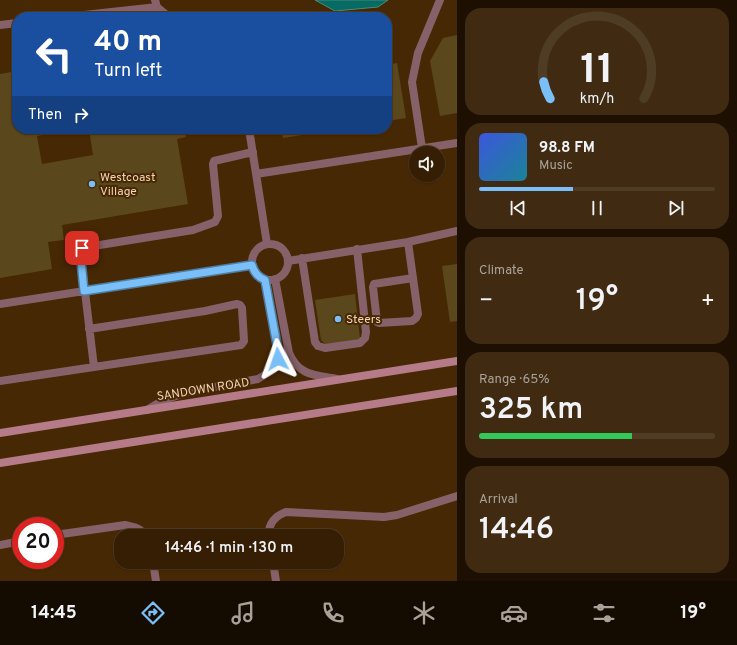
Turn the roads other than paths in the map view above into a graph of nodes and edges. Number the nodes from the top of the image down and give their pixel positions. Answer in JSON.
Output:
{"nodes":[{"id":1,"x":440,"y":0,"type":"edge"},
{"id":2,"x":156,"y":4,"type":"edge"},
{"id":3,"x":101,"y":12,"type":"edge"},
{"id":4,"x":164,"y":12,"type":"edge"},
{"id":5,"x":12,"y":23,"type":"edge"},
{"id":6,"x":0,"y":24,"type":"edge"},
{"id":7,"x":250,"y":134,"type":"edge"},
{"id":8,"x":457,"y":143,"type":"edge"},
{"id":9,"x":422,"y":146,"type":"edge"},
{"id":10,"x":436,"y":146,"type":"edge"},
{"id":11,"x":409,"y":150,"type":"edge"},
{"id":12,"x":253,"y":152,"type":"junction"},
{"id":13,"x":256,"y":174,"type":"junction"},
{"id":14,"x":457,"y":231,"type":"edge"},
{"id":15,"x":408,"y":242,"type":"junction"},
{"id":16,"x":267,"y":244,"type":"junction"},
{"id":17,"x":357,"y":249,"type":"junction"},
{"id":18,"x":302,"y":258,"type":"junction"},
{"id":19,"x":288,"y":261,"type":"junction"},
{"id":20,"x":252,"y":265,"type":"junction"},
{"id":21,"x":413,"y":278,"type":"junction"},
{"id":22,"x":275,"y":279,"type":"junction"},
{"id":23,"x":265,"y":280,"type":"junction"},
{"id":24,"x":84,"y":291,"type":"junction"},
{"id":25,"x":0,"y":304,"type":"edge"},
{"id":26,"x":89,"y":329,"type":"junction"},
{"id":27,"x":457,"y":361,"type":"edge"},
{"id":28,"x":94,"y":367,"type":"junction"},
{"id":29,"x":337,"y":380,"type":"junction"},
{"id":30,"x":0,"y":381,"type":"edge"},
{"id":31,"x":457,"y":390,"type":"edge"},
{"id":32,"x":147,"y":410,"type":"junction"},
{"id":33,"x":0,"y":433,"type":"edge"},
{"id":34,"x":0,"y":463,"type":"edge"},
{"id":35,"x":457,"y":496,"type":"edge"},
{"id":36,"x":139,"y":529,"type":"edge"},
{"id":37,"x":270,"y":529,"type":"edge"},
{"id":38,"x":64,"y":534,"type":"edge"},
{"id":39,"x":12,"y":543,"type":"edge"},
{"id":40,"x":0,"y":545,"type":"edge"},
{"id":41,"x":154,"y":569,"type":"edge"},
{"id":42,"x":274,"y":569,"type":"edge"},
{"id":43,"x":156,"y":581,"type":"edge"},
{"id":44,"x":276,"y":581,"type":"edge"}],
"edges":[{"from":1,"to":9,"type":"street"},
{"from":2,"to":3,"type":"street"},
{"from":2,"to":4,"type":"street"},
{"from":5,"to":6,"type":"street"},
{"from":7,"to":12,"type":"street"},
{"from":8,"to":10,"type":"street"},
{"from":11,"to":13,"type":"street"},
{"from":12,"to":13,"type":"street"},
{"from":12,"to":24,"type":"street"},
{"from":13,"to":16,"type":"street"},
{"from":14,"to":15,"type":"street"},
{"from":15,"to":17,"type":"street"},
{"from":15,"to":21,"type":"street"},
{"from":16,"to":19,"type":"street"},
{"from":16,"to":20,"type":"street"},
{"from":17,"to":18,"type":"street"},
{"from":17,"to":18,"type":"street"},
{"from":18,"to":19,"type":"street"},
{"from":19,"to":22,"type":"street"},
{"from":20,"to":23,"type":"street"},
{"from":20,"to":24,"type":"street"},
{"from":21,"to":21,"type":"street"},
{"from":22,"to":23,"type":"street"},
{"from":22,"to":29,"type":"street"},
{"from":23,"to":32,"type":"street"},
{"from":24,"to":25,"type":"street"},
{"from":24,"to":26,"type":"street"},
{"from":26,"to":28,"type":"street"},
{"from":26,"to":28,"type":"street"},
{"from":27,"to":29,"type":"main road","name":"SANDOWN ROAD"},
{"from":28,"to":30,"type":"street"},
{"from":29,"to":32,"type":"main road","name":"SANDOWN ROAD"},
{"from":31,"to":34,"type":"main road"},
{"from":32,"to":33,"type":"main road","name":"SANDOWN ROAD"},
{"from":35,"to":37,"type":"street"},
{"from":36,"to":38,"type":"street"},
{"from":39,"to":40,"type":"street"},
{"from":41,"to":43,"type":"street"},
{"from":42,"to":44,"type":"street"}]}
